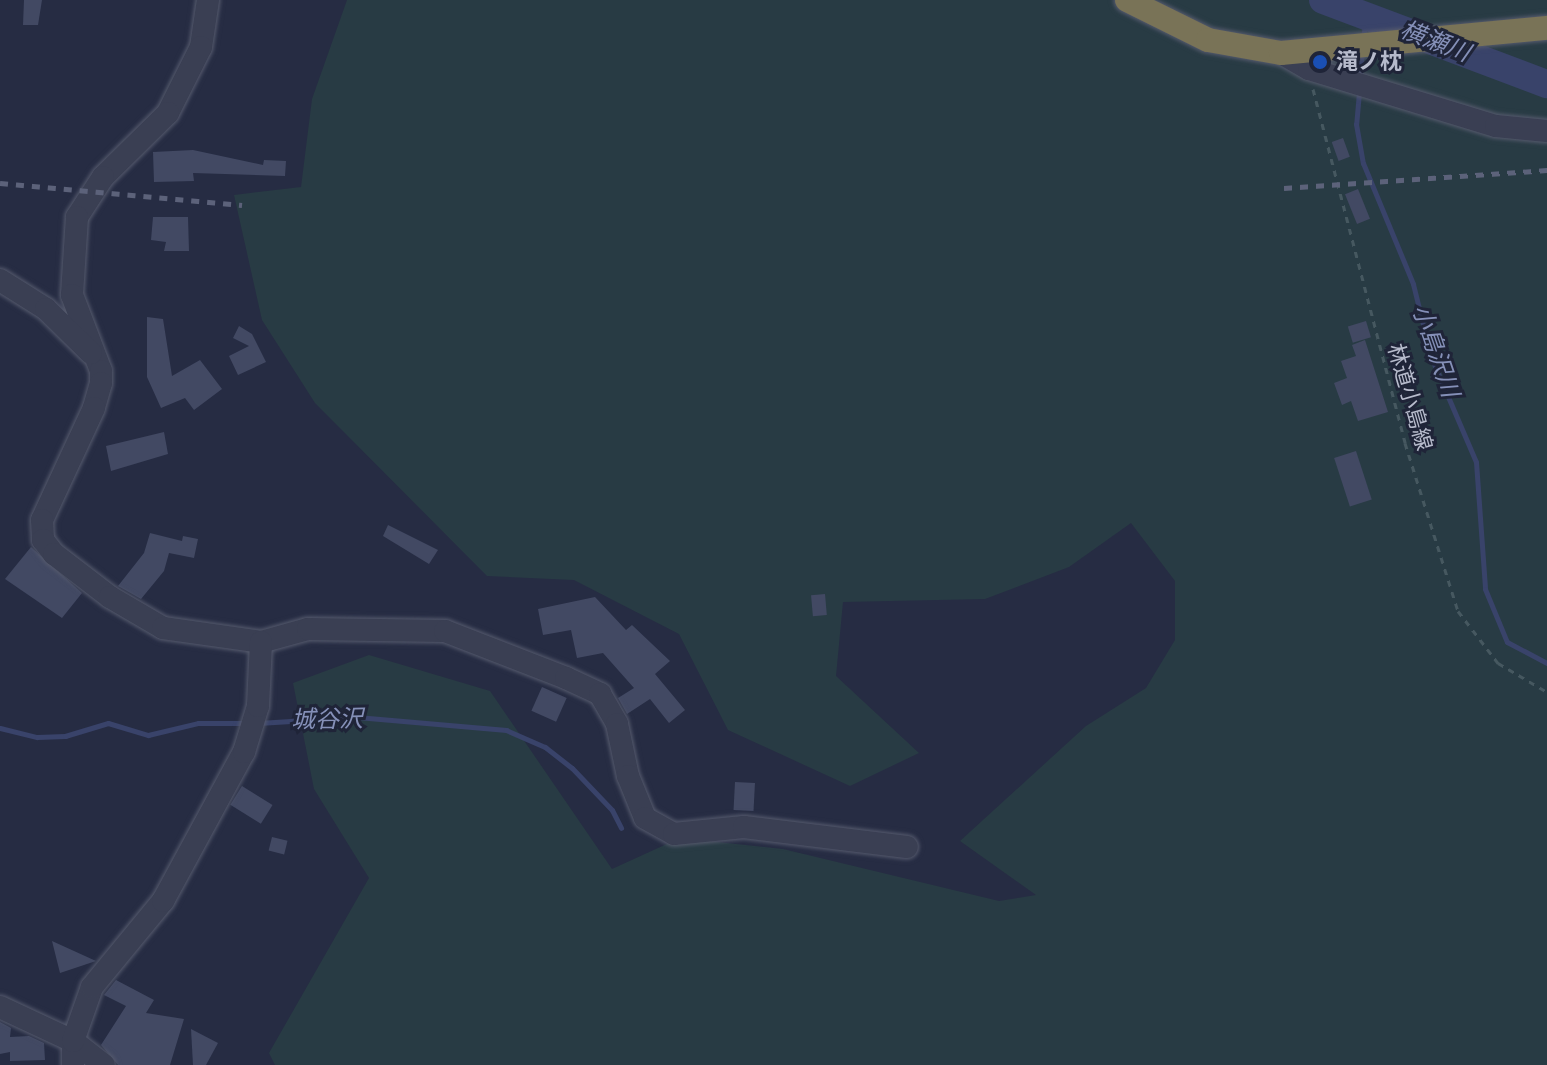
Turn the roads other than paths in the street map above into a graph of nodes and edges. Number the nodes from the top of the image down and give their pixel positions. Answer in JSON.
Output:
{"nodes":[{"id":1,"x":208,"y":0,"type":"edge"},
{"id":2,"x":1127,"y":0,"type":"edge"},
{"id":3,"x":1547,"y":28,"type":"edge"},
{"id":4,"x":1281,"y":53,"type":"junction"},
{"id":5,"x":1547,"y":131,"type":"edge"},
{"id":6,"x":0,"y":280,"type":"edge"},
{"id":7,"x":91,"y":353,"type":"junction"},
{"id":8,"x":261,"y":645,"type":"junction"},
{"id":9,"x":907,"y":847,"type":"dead end"},
{"id":10,"x":0,"y":1007,"type":"edge"},
{"id":11,"x":73,"y":1041,"type":"junction"},
{"id":12,"x":73,"y":1065,"type":"edge"},
{"id":13,"x":104,"y":1065,"type":"edge"}],
"edges":[{"from":1,"to":7,"type":"street"},
{"from":2,"to":4,"type":"highway"},
{"from":3,"to":4,"type":"highway"},
{"from":4,"to":5,"type":"street"},
{"from":6,"to":7,"type":"street"},
{"from":7,"to":8,"type":"street"},
{"from":8,"to":9,"type":"street"},
{"from":8,"to":11,"type":"street"},
{"from":10,"to":11,"type":"street"},
{"from":11,"to":12,"type":"street"},
{"from":11,"to":13,"type":"street"}]}
